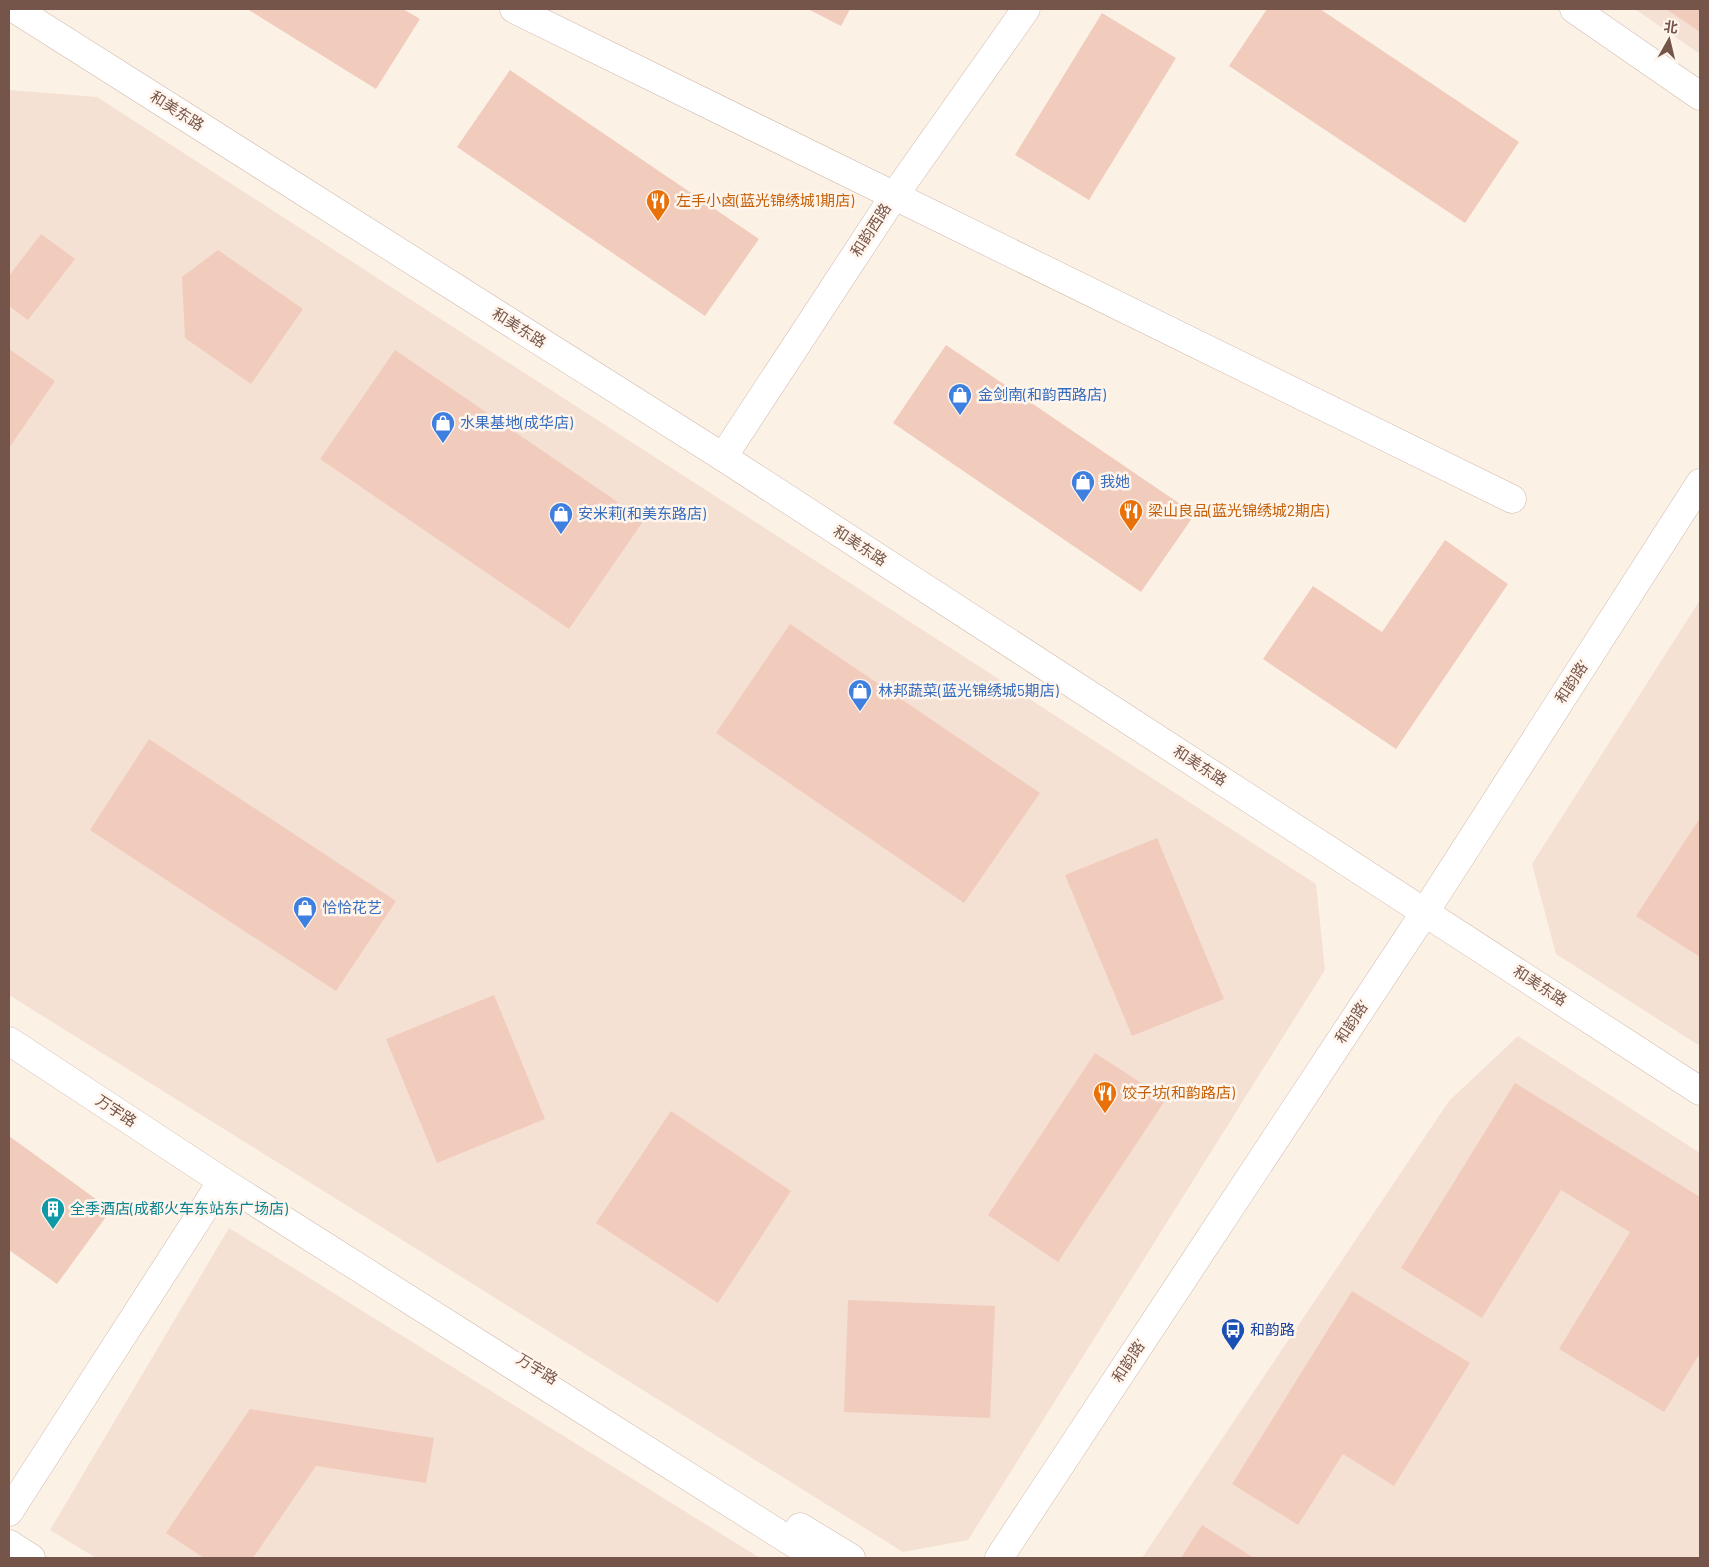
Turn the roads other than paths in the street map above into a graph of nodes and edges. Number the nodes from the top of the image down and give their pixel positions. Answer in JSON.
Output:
{"nodes":[{"id":1,"x":15,"y":9,"type":"edge"},
{"id":2,"x":514,"y":9,"type":"edge"},
{"id":3,"x":1026,"y":9,"type":"edge"},
{"id":4,"x":1574,"y":9,"type":"edge"},
{"id":5,"x":1700,"y":96,"type":"edge"},
{"id":6,"x":894,"y":196,"type":"junction"},
{"id":7,"x":723,"y":457,"type":"junction"},
{"id":8,"x":1700,"y":483,"type":"edge"},
{"id":9,"x":1512,"y":499,"type":"dead end"},
{"id":10,"x":1425,"y":912,"type":"junction"},
{"id":11,"x":9,"y":1040,"type":"edge"},
{"id":12,"x":1700,"y":1091,"type":"edge"},
{"id":13,"x":222,"y":1180,"type":"junction"},
{"id":14,"x":9,"y":1512,"type":"edge"},
{"id":15,"x":9,"y":1544,"type":"edge"},
{"id":16,"x":31,"y":1558,"type":"edge"},
{"id":17,"x":817,"y":1558,"type":"edge"},
{"id":18,"x":851,"y":1558,"type":"edge"},
{"id":19,"x":999,"y":1558,"type":"edge"}],
"edges":[{"from":1,"to":7,"type":"street","name":"和美东路"},
{"from":2,"to":6,"type":"street"},
{"from":3,"to":6,"type":"street","name":"和韵西路"},
{"from":4,"to":5,"type":"street"},
{"from":6,"to":7,"type":"street","name":"和韵西路"},
{"from":6,"to":9,"type":"street"},
{"from":7,"to":10,"type":"street","name":"和美东路"},
{"from":8,"to":10,"type":"street","name":"和韵路’"},
{"from":10,"to":12,"type":"street","name":"和美东路"},
{"from":10,"to":19,"type":"street","name":"和韵路’"},
{"from":11,"to":13,"type":"street","name":"万宇路"},
{"from":13,"to":14,"type":"street"},
{"from":13,"to":17,"type":"street","name":"万宇路"},
{"from":13,"to":18,"type":"street","name":"万宇路"},
{"from":15,"to":16,"type":"street"}]}
